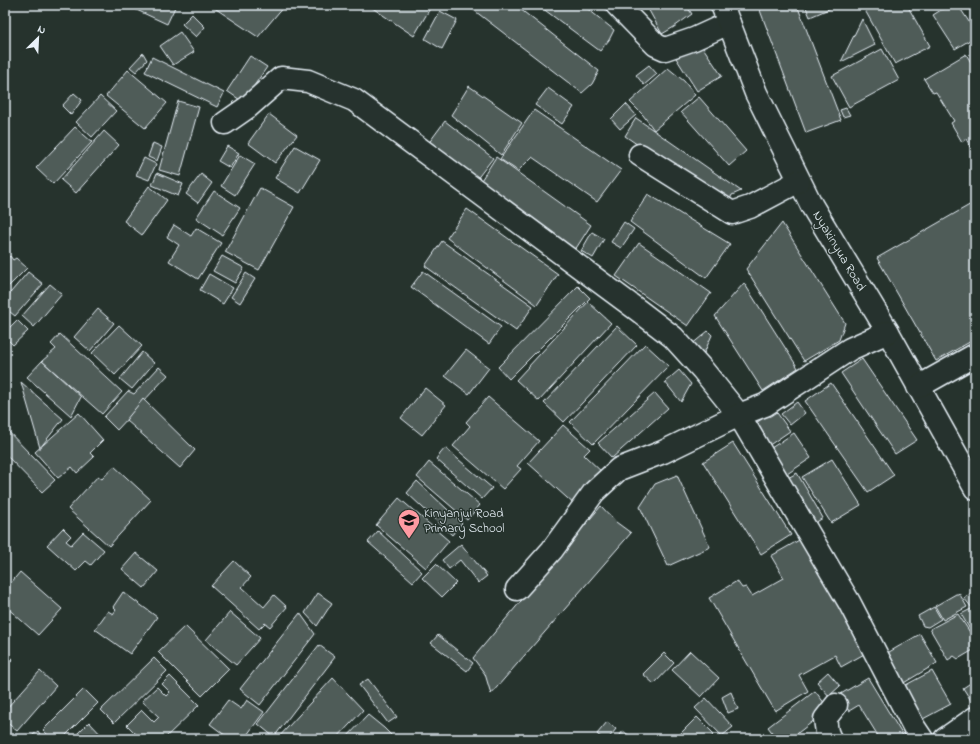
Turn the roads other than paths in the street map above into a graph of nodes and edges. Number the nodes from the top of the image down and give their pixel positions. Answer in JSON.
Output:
{"nodes":[{"id":1,"x":617,"y":5,"type":"edge"},
{"id":2,"x":725,"y":14,"type":"edge"},
{"id":3,"x":225,"y":123,"type":"dead end"},
{"id":4,"x":640,"y":156,"type":"dead end"},
{"id":5,"x":799,"y":181,"type":"junction"},
{"id":6,"x":888,"y":332,"type":"junction"},
{"id":7,"x":975,"y":355,"type":"edge"},
{"id":8,"x":918,"y":386,"type":"junction"},
{"id":9,"x":739,"y":415,"type":"junction"},
{"id":10,"x":975,"y":488,"type":"edge"},
{"id":11,"x":517,"y":589,"type":"dead end"},
{"id":12,"x":836,"y":705,"type":"dead end"},
{"id":13,"x":975,"y":718,"type":"edge"},
{"id":14,"x":830,"y":739,"type":"edge"},
{"id":15,"x":922,"y":739,"type":"edge"},
{"id":16,"x":945,"y":739,"type":"edge"}],
"edges":[{"from":1,"to":2,"type":"street"},
{"from":2,"to":5,"type":"street","name":"Nyakinyua Road"},
{"from":3,"to":9,"type":"street"},
{"from":4,"to":5,"type":"street"},
{"from":5,"to":6,"type":"street","name":"Nyakinyua Road"},
{"from":6,"to":8,"type":"street","name":"Nyakinyua Road"},
{"from":6,"to":9,"type":"street"},
{"from":7,"to":8,"type":"street"},
{"from":8,"to":10,"type":"street","name":"Nyakinyua Road"},
{"from":9,"to":11,"type":"street"},
{"from":9,"to":15,"type":"street"},
{"from":12,"to":14,"type":"street"},
{"from":13,"to":16,"type":"street"}]}
